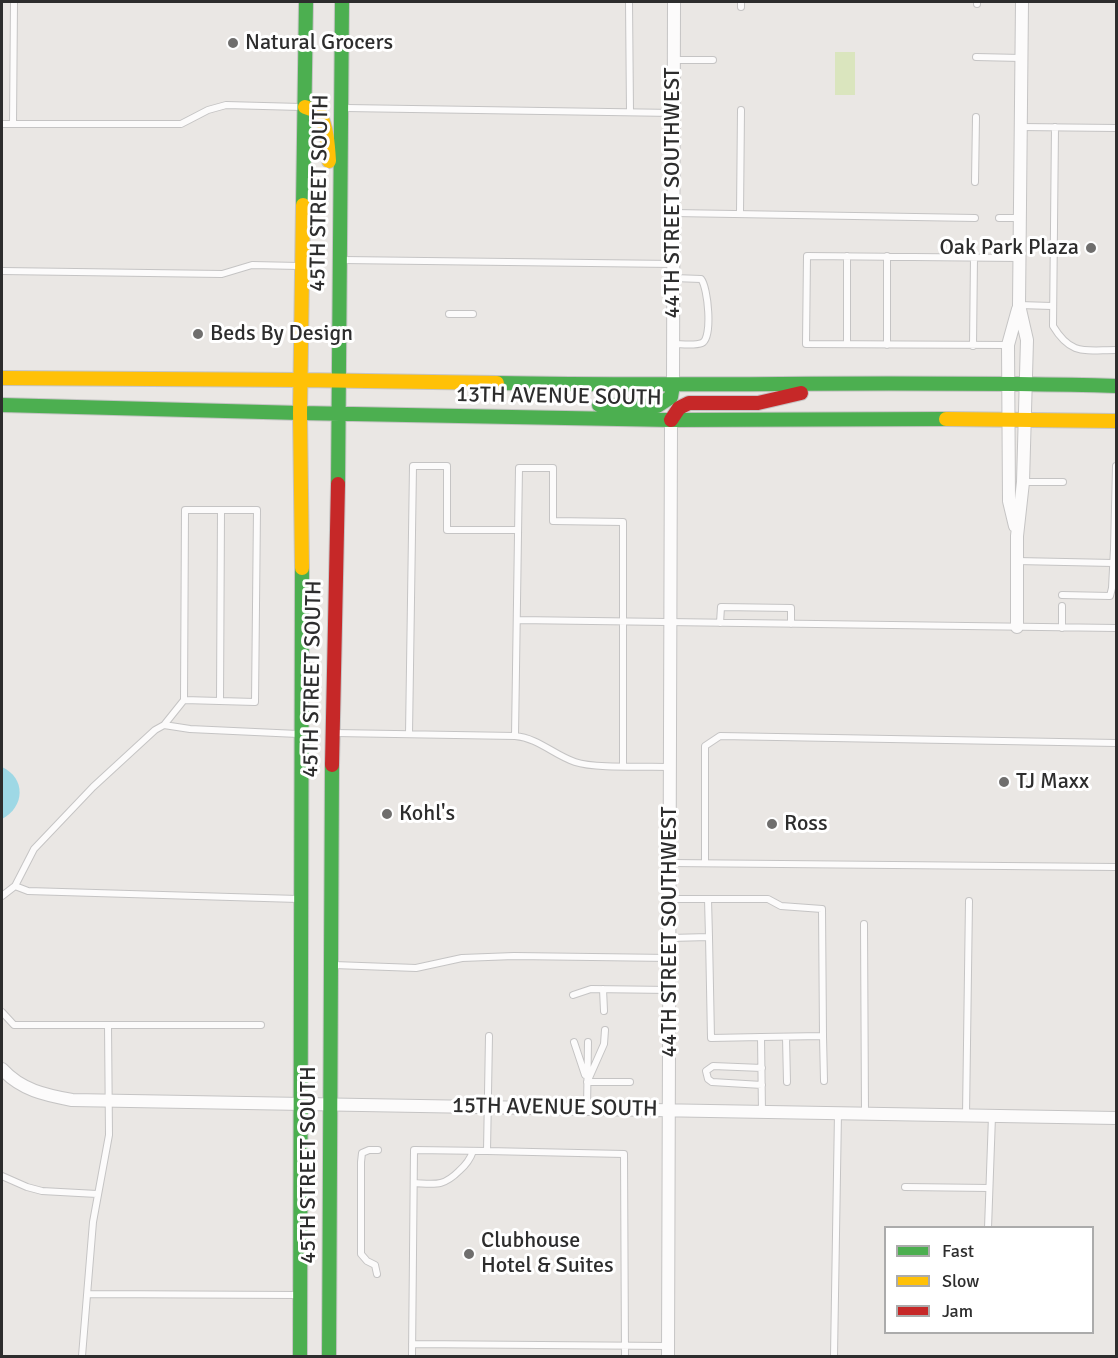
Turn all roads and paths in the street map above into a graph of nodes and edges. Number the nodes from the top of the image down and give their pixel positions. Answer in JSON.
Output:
{"nodes":[{"id":1,"x":14,"y":2,"type":"edge"},
{"id":2,"x":342,"y":2,"type":"edge"},
{"id":3,"x":629,"y":2,"type":"edge"},
{"id":4,"x":674,"y":2,"type":"edge"},
{"id":5,"x":1022,"y":2,"type":"edge"},
{"id":6,"x":306,"y":8,"type":"edge"},
{"id":7,"x":976,"y":57,"type":"dead end"},
{"id":8,"x":1022,"y":58,"type":"junction"},
{"id":9,"x":674,"y":60,"type":"junction"},
{"id":10,"x":713,"y":60,"type":"dead end"},
{"id":11,"x":305,"y":107,"type":"junction"},
{"id":12,"x":342,"y":108,"type":"junction"},
{"id":13,"x":741,"y":110,"type":"dead end"},
{"id":14,"x":630,"y":112,"type":"junction"},
{"id":15,"x":674,"y":113,"type":"junction"},
{"id":16,"x":976,"y":117,"type":"dead end"},
{"id":17,"x":2,"y":124,"type":"edge"},
{"id":18,"x":13,"y":124,"type":"junction"},
{"id":19,"x":1021,"y":127,"type":"junction"},
{"id":20,"x":1055,"y":127,"type":"junction"},
{"id":21,"x":1116,"y":128,"type":"edge"},
{"id":22,"x":975,"y":182,"type":"dead end"},
{"id":23,"x":673,"y":213,"type":"junction"},
{"id":24,"x":740,"y":213,"type":"junction"},
{"id":25,"x":975,"y":218,"type":"dead end"},
{"id":26,"x":999,"y":218,"type":"dead end"},
{"id":27,"x":1020,"y":218,"type":"junction"},
{"id":28,"x":847,"y":256,"type":"junction"},
{"id":29,"x":888,"y":256,"type":"junction"},
{"id":30,"x":974,"y":257,"type":"junction"},
{"id":31,"x":1020,"y":258,"type":"junction"},
{"id":32,"x":339,"y":260,"type":"junction"},
{"id":33,"x":673,"y":264,"type":"junction"},
{"id":34,"x":303,"y":266,"type":"junction"},
{"id":35,"x":2,"y":271,"type":"edge"},
{"id":36,"x":673,"y":278,"type":"junction"},
{"id":37,"x":1019,"y":306,"type":"junction"},
{"id":38,"x":1052,"y":306,"type":"junction"},
{"id":39,"x":449,"y":314,"type":"dead end"},
{"id":40,"x":473,"y":314,"type":"dead end"},
{"id":41,"x":673,"y":344,"type":"junction"},
{"id":42,"x":847,"y":344,"type":"junction"},
{"id":43,"x":887,"y":345,"type":"junction"},
{"id":44,"x":1008,"y":345,"type":"junction"},
{"id":45,"x":972,"y":346,"type":"junction"},
{"id":46,"x":1116,"y":350,"type":"edge"},
{"id":47,"x":2,"y":378,"type":"edge"},
{"id":48,"x":302,"y":380,"type":"junction"},
{"id":49,"x":340,"y":380,"type":"junction"},
{"id":50,"x":1008,"y":383,"type":"junction"},
{"id":51,"x":1026,"y":383,"type":"junction"},
{"id":52,"x":673,"y":385,"type":"junction"},
{"id":53,"x":838,"y":385,"type":"junction"},
{"id":54,"x":1116,"y":386,"type":"edge"},
{"id":55,"x":2,"y":405,"type":"edge"},
{"id":56,"x":300,"y":413,"type":"junction"},
{"id":57,"x":338,"y":413,"type":"junction"},
{"id":58,"x":508,"y":417,"type":"junction"},
{"id":59,"x":1008,"y":419,"type":"junction"},
{"id":60,"x":1025,"y":419,"type":"junction"},
{"id":61,"x":671,"y":420,"type":"junction"},
{"id":62,"x":1116,"y":421,"type":"edge"},
{"id":63,"x":1116,"y":466,"type":"edge"},
{"id":64,"x":1023,"y":482,"type":"junction"},
{"id":65,"x":1063,"y":482,"type":"dead end"},
{"id":66,"x":221,"y":510,"type":"junction"},
{"id":67,"x":518,"y":530,"type":"junction"},
{"id":68,"x":1017,"y":536,"type":"junction"},
{"id":69,"x":1017,"y":561,"type":"junction"},
{"id":70,"x":302,"y":562,"type":"junction"},
{"id":71,"x":1113,"y":563,"type":"junction"},
{"id":72,"x":1062,"y":595,"type":"dead end"},
{"id":73,"x":1062,"y":606,"type":"dead end"},
{"id":74,"x":517,"y":620,"type":"junction"},
{"id":75,"x":622,"y":622,"type":"junction"},
{"id":76,"x":671,"y":622,"type":"junction"},
{"id":77,"x":720,"y":623,"type":"junction"},
{"id":78,"x":791,"y":624,"type":"junction"},
{"id":79,"x":1017,"y":627,"type":"junction"},
{"id":80,"x":1062,"y":628,"type":"junction"},
{"id":81,"x":1116,"y":628,"type":"edge"},
{"id":82,"x":184,"y":700,"type":"junction"},
{"id":83,"x":220,"y":701,"type":"junction"},
{"id":84,"x":164,"y":725,"type":"junction"},
{"id":85,"x":313,"y":733,"type":"junction"},
{"id":86,"x":333,"y":733,"type":"junction"},
{"id":87,"x":409,"y":734,"type":"junction"},
{"id":88,"x":515,"y":736,"type":"junction"},
{"id":89,"x":1116,"y":743,"type":"edge"},
{"id":90,"x":623,"y":765,"type":"junction"},
{"id":91,"x":670,"y":767,"type":"junction"},
{"id":92,"x":670,"y":862,"type":"junction"},
{"id":93,"x":705,"y":863,"type":"junction"},
{"id":94,"x":1116,"y":867,"type":"edge"},
{"id":95,"x":15,"y":886,"type":"junction"},
{"id":96,"x":331,"y":891,"type":"junction"},
{"id":97,"x":2,"y":896,"type":"edge"},
{"id":98,"x":670,"y":899,"type":"junction"},
{"id":99,"x":708,"y":899,"type":"junction"},
{"id":100,"x":311,"y":900,"type":"junction"},
{"id":101,"x":969,"y":901,"type":"dead end"},
{"id":102,"x":864,"y":924,"type":"dead end"},
{"id":103,"x":709,"y":937,"type":"junction"},
{"id":104,"x":670,"y":938,"type":"junction"},
{"id":105,"x":670,"y":958,"type":"junction"},
{"id":106,"x":331,"y":964,"type":"junction"},
{"id":107,"x":331,"y":987,"type":"junction"},
{"id":108,"x":603,"y":989,"type":"junction"},
{"id":109,"x":670,"y":990,"type":"junction"},
{"id":110,"x":573,"y":995,"type":"dead end"},
{"id":111,"x":604,"y":1011,"type":"dead end"},
{"id":112,"x":2,"y":1012,"type":"edge"},
{"id":113,"x":108,"y":1024,"type":"junction"},
{"id":114,"x":261,"y":1025,"type":"dead end"},
{"id":115,"x":605,"y":1030,"type":"dead end"},
{"id":116,"x":489,"y":1036,"type":"dead end"},
{"id":117,"x":823,"y":1036,"type":"junction"},
{"id":118,"x":761,"y":1037,"type":"junction"},
{"id":119,"x":786,"y":1037,"type":"junction"},
{"id":120,"x":574,"y":1042,"type":"dead end"},
{"id":121,"x":588,"y":1042,"type":"dead end"},
{"id":122,"x":762,"y":1068,"type":"junction"},
{"id":123,"x":2,"y":1069,"type":"edge"},
{"id":124,"x":824,"y":1081,"type":"dead end"},
{"id":125,"x":587,"y":1082,"type":"junction"},
{"id":126,"x":630,"y":1082,"type":"dead end"},
{"id":127,"x":787,"y":1082,"type":"dead end"},
{"id":128,"x":762,"y":1085,"type":"junction"},
{"id":129,"x":110,"y":1100,"type":"junction"},
{"id":130,"x":300,"y":1102,"type":"junction"},
{"id":131,"x":331,"y":1103,"type":"junction"},
{"id":132,"x":488,"y":1107,"type":"junction"},
{"id":133,"x":587,"y":1109,"type":"junction"},
{"id":134,"x":670,"y":1110,"type":"junction"},
{"id":135,"x":762,"y":1112,"type":"junction"},
{"id":136,"x":838,"y":1113,"type":"junction"},
{"id":137,"x":865,"y":1114,"type":"junction"},
{"id":138,"x":966,"y":1115,"type":"junction"},
{"id":139,"x":992,"y":1116,"type":"junction"},
{"id":140,"x":1116,"y":1118,"type":"edge"},
{"id":141,"x":378,"y":1150,"type":"dead end"},
{"id":142,"x":473,"y":1151,"type":"junction"},
{"id":143,"x":487,"y":1151,"type":"junction"},
{"id":144,"x":2,"y":1176,"type":"edge"},
{"id":145,"x":414,"y":1183,"type":"junction"},
{"id":146,"x":905,"y":1187,"type":"dead end"},
{"id":147,"x":990,"y":1188,"type":"junction"},
{"id":148,"x":97,"y":1194,"type":"junction"},
{"id":149,"x":988,"y":1226,"type":"edge"},
{"id":150,"x":377,"y":1274,"type":"dead end"},
{"id":151,"x":88,"y":1293,"type":"junction"},
{"id":152,"x":300,"y":1295,"type":"junction"},
{"id":153,"x":412,"y":1344,"type":"junction"},
{"id":154,"x":625,"y":1346,"type":"junction"},
{"id":155,"x":668,"y":1351,"type":"edge"},
{"id":156,"x":301,"y":1354,"type":"edge"},
{"id":157,"x":82,"y":1356,"type":"edge"},
{"id":158,"x":329,"y":1356,"type":"edge"},
{"id":159,"x":412,"y":1356,"type":"edge"},
{"id":160,"x":625,"y":1356,"type":"edge"},
{"id":161,"x":834,"y":1356,"type":"edge"}],
"edges":[{"from":1,"to":18,"type":"lane"},
{"from":2,"to":12,"type":"main road","name":"45TH STREET SOUTH"},
{"from":3,"to":14,"type":"lane"},
{"from":4,"to":9,"type":"street","name":"44TH STREET SOUTHWEST"},
{"from":5,"to":8,"type":"street"},
{"from":6,"to":11,"type":"main road","name":"45TH STREET SOUTH"},
{"from":6,"to":12,"type":"main road"},
{"from":7,"to":8,"type":"lane"},
{"from":8,"to":19,"type":"street"},
{"from":9,"to":10,"type":"lane"},
{"from":9,"to":15,"type":"street","name":"44TH STREET SOUTHWEST"},
{"from":11,"to":18,"type":"lane"},
{"from":11,"to":32,"type":"main road"},
{"from":11,"to":34,"type":"main road","name":"45TH STREET SOUTH"},
{"from":12,"to":14,"type":"lane"},
{"from":12,"to":32,"type":"main road","name":"45TH STREET SOUTH"},
{"from":13,"to":24,"type":"lane"},
{"from":14,"to":15,"type":"lane"},
{"from":15,"to":23,"type":"street","name":"44TH STREET SOUTHWEST"},
{"from":16,"to":22,"type":"lane"},
{"from":17,"to":18,"type":"lane"},
{"from":19,"to":20,"type":"lane"},
{"from":19,"to":27,"type":"street"},
{"from":20,"to":21,"type":"lane"},
{"from":20,"to":38,"type":"lane"},
{"from":23,"to":24,"type":"lane"},
{"from":23,"to":33,"type":"street","name":"44TH STREET SOUTHWEST"},
{"from":24,"to":25,"type":"lane"},
{"from":26,"to":27,"type":"lane"},
{"from":27,"to":31,"type":"street"},
{"from":28,"to":29,"type":"lane"},
{"from":28,"to":42,"type":"lane"},
{"from":28,"to":42,"type":"lane"},
{"from":29,"to":30,"type":"lane"},
{"from":29,"to":43,"type":"lane"},
{"from":30,"to":31,"type":"lane"},
{"from":30,"to":45,"type":"lane"},
{"from":31,"to":37,"type":"street"},
{"from":32,"to":33,"type":"lane"},
{"from":32,"to":49,"type":"main road","name":"45TH STREET SOUTH"},
{"from":33,"to":36,"type":"street","name":"44TH STREET SOUTHWEST"},
{"from":34,"to":35,"type":"lane"},
{"from":34,"to":48,"type":"main road","name":"45TH STREET SOUTH"},
{"from":36,"to":41,"type":"street","name":"44TH STREET SOUTHWEST"},
{"from":36,"to":41,"type":"lane"},
{"from":37,"to":38,"type":"lane"},
{"from":37,"to":44,"type":"street"},
{"from":37,"to":51,"type":"street"},
{"from":38,"to":46,"type":"lane"},
{"from":39,"to":40,"type":"lane"},
{"from":41,"to":52,"type":"street","name":"44TH STREET SOUTHWEST"},
{"from":42,"to":43,"type":"lane"},
{"from":43,"to":45,"type":"lane"},
{"from":44,"to":45,"type":"lane"},
{"from":44,"to":50,"type":"street"},
{"from":47,"to":48,"type":"main road","name":"13TH AVENUE SOUTH"},
{"from":48,"to":49,"type":"main road","name":"13TH AVENUE SOUTH"},
{"from":48,"to":56,"type":"main road","name":"45TH STREET SOUTH"},
{"from":49,"to":52,"type":"main road","name":"13TH AVENUE SOUTH"},
{"from":49,"to":57,"type":"main road","name":"45TH STREET SOUTH"},
{"from":50,"to":51,"type":"main road","name":"13TH AVENUE SOUTH"},
{"from":50,"to":53,"type":"main road","name":"13TH AVENUE SOUTH"},
{"from":50,"to":59,"type":"street"},
{"from":51,"to":54,"type":"main road","name":"13TH AVENUE SOUTH"},
{"from":51,"to":60,"type":"street"},
{"from":52,"to":53,"type":"main road","name":"13TH AVENUE SOUTH"},
{"from":52,"to":58,"type":"main road"},
{"from":53,"to":61,"type":"main road"},
{"from":55,"to":56,"type":"main road","name":"13TH AVENUE SOUTH"},
{"from":56,"to":57,"type":"main road","name":"13TH AVENUE SOUTH"},
{"from":56,"to":70,"type":"main road","name":"45TH STREET SOUTH"},
{"from":57,"to":58,"type":"main road","name":"13TH AVENUE SOUTH"},
{"from":57,"to":86,"type":"main road","name":"45TH STREET SOUTH"},
{"from":58,"to":61,"type":"main road","name":"13TH AVENUE SOUTH"},
{"from":59,"to":60,"type":"main road","name":"13TH AVENUE SOUTH"},
{"from":59,"to":61,"type":"main road","name":"13TH AVENUE SOUTH"},
{"from":59,"to":68,"type":"street"},
{"from":60,"to":62,"type":"main road","name":"13TH AVENUE SOUTH"},
{"from":60,"to":64,"type":"street"},
{"from":61,"to":76,"type":"street","name":"44TH STREET SOUTHWEST"},
{"from":63,"to":71,"type":"lane"},
{"from":64,"to":65,"type":"lane"},
{"from":64,"to":68,"type":"street"},
{"from":66,"to":82,"type":"lane"},
{"from":66,"to":83,"type":"lane"},
{"from":66,"to":83,"type":"lane"},
{"from":67,"to":74,"type":"lane"},
{"from":67,"to":75,"type":"lane"},
{"from":67,"to":87,"type":"lane"},
{"from":68,"to":69,"type":"street"},
{"from":69,"to":71,"type":"lane"},
{"from":69,"to":79,"type":"street"},
{"from":70,"to":85,"type":"main road","name":"45TH STREET SOUTH"},
{"from":70,"to":85,"type":"main road"},
{"from":71,"to":72,"type":"lane"},
{"from":73,"to":80,"type":"lane"},
{"from":74,"to":75,"type":"lane"},
{"from":74,"to":88,"type":"lane"},
{"from":75,"to":76,"type":"lane"},
{"from":75,"to":90,"type":"lane"},
{"from":76,"to":77,"type":"lane"},
{"from":76,"to":91,"type":"street","name":"44TH STREET SOUTHWEST"},
{"from":77,"to":78,"type":"lane"},
{"from":77,"to":78,"type":"lane"},
{"from":78,"to":79,"type":"lane"},
{"from":79,"to":80,"type":"lane"},
{"from":80,"to":81,"type":"lane"},
{"from":82,"to":83,"type":"lane"},
{"from":82,"to":84,"type":"lane"},
{"from":84,"to":85,"type":"lane"},
{"from":84,"to":95,"type":"lane"},
{"from":85,"to":86,"type":"main road"},
{"from":85,"to":96,"type":"main road"},
{"from":85,"to":100,"type":"main road","name":"45TH STREET SOUTH"},
{"from":86,"to":87,"type":"lane"},
{"from":86,"to":96,"type":"main road","name":"45TH STREET SOUTH"},
{"from":87,"to":88,"type":"lane"},
{"from":88,"to":90,"type":"lane"},
{"from":89,"to":93,"type":"lane"},
{"from":90,"to":91,"type":"lane"},
{"from":91,"to":92,"type":"street","name":"44TH STREET SOUTHWEST"},
{"from":92,"to":93,"type":"lane"},
{"from":92,"to":98,"type":"street","name":"44TH STREET SOUTHWEST"},
{"from":93,"to":94,"type":"lane"},
{"from":95,"to":97,"type":"lane"},
{"from":95,"to":100,"type":"lane"},
{"from":96,"to":106,"type":"main road","name":"45TH STREET SOUTH"},
{"from":98,"to":99,"type":"lane"},
{"from":98,"to":104,"type":"street","name":"44TH STREET SOUTHWEST"},
{"from":99,"to":103,"type":"lane"},
{"from":99,"to":117,"type":"lane"},
{"from":100,"to":107,"type":"main road"},
{"from":100,"to":130,"type":"main road","name":"45TH STREET SOUTH"},
{"from":101,"to":138,"type":"lane"},
{"from":102,"to":137,"type":"lane"},
{"from":103,"to":104,"type":"lane"},
{"from":103,"to":118,"type":"lane"},
{"from":104,"to":105,"type":"street","name":"44TH STREET SOUTHWEST"},
{"from":105,"to":106,"type":"lane"},
{"from":105,"to":109,"type":"street","name":"44TH STREET SOUTHWEST"},
{"from":106,"to":107,"type":"main road","name":"45TH STREET SOUTH"},
{"from":107,"to":131,"type":"main road","name":"45TH STREET SOUTH"},
{"from":108,"to":109,"type":"lane"},
{"from":108,"to":110,"type":"lane"},
{"from":108,"to":111,"type":"lane"},
{"from":109,"to":134,"type":"street","name":"44TH STREET SOUTHWEST"},
{"from":112,"to":113,"type":"lane"},
{"from":113,"to":114,"type":"lane"},
{"from":113,"to":129,"type":"lane"},
{"from":115,"to":125,"type":"lane"},
{"from":116,"to":132,"type":"lane"},
{"from":117,"to":119,"type":"lane"},
{"from":117,"to":124,"type":"lane"},
{"from":118,"to":119,"type":"lane"},
{"from":118,"to":122,"type":"lane"},
{"from":119,"to":127,"type":"lane"},
{"from":120,"to":125,"type":"lane"},
{"from":121,"to":125,"type":"lane"},
{"from":122,"to":128,"type":"lane"},
{"from":122,"to":128,"type":"lane"},
{"from":123,"to":129,"type":"street","name":"15TH AVENUE SOUTH"},
{"from":125,"to":126,"type":"lane"},
{"from":125,"to":133,"type":"lane"},
{"from":128,"to":135,"type":"lane"},
{"from":129,"to":130,"type":"street","name":"15TH AVENUE SOUTH"},
{"from":129,"to":148,"type":"lane"},
{"from":130,"to":131,"type":"street","name":"15TH AVENUE SOUTH"},
{"from":130,"to":152,"type":"main road","name":"45TH STREET SOUTH"},
{"from":131,"to":132,"type":"street","name":"15TH AVENUE SOUTH"},
{"from":131,"to":158,"type":"main road","name":"45TH STREET SOUTH"},
{"from":132,"to":133,"type":"street","name":"15TH AVENUE SOUTH"},
{"from":132,"to":143,"type":"lane"},
{"from":133,"to":134,"type":"street","name":"15TH AVENUE SOUTH"},
{"from":134,"to":135,"type":"street","name":"15TH AVENUE SOUTH"},
{"from":134,"to":155,"type":"street","name":"44TH STREET SOUTHWEST"},
{"from":135,"to":136,"type":"street","name":"15TH AVENUE SOUTH"},
{"from":136,"to":137,"type":"street","name":"15TH AVENUE SOUTH"},
{"from":136,"to":161,"type":"lane"},
{"from":137,"to":138,"type":"street","name":"15TH AVENUE SOUTH"},
{"from":138,"to":139,"type":"street","name":"15TH AVENUE SOUTH"},
{"from":139,"to":140,"type":"street","name":"15TH AVENUE SOUTH"},
{"from":139,"to":147,"type":"lane"},
{"from":141,"to":150,"type":"lane"},
{"from":142,"to":143,"type":"lane"},
{"from":142,"to":145,"type":"lane"},
{"from":142,"to":145,"type":"lane"},
{"from":143,"to":154,"type":"lane"},
{"from":144,"to":148,"type":"lane"},
{"from":145,"to":153,"type":"lane"},
{"from":146,"to":147,"type":"lane"},
{"from":147,"to":149,"type":"lane"},
{"from":148,"to":151,"type":"lane"},
{"from":151,"to":152,"type":"lane"},
{"from":151,"to":157,"type":"lane"},
{"from":152,"to":156,"type":"main road","name":"45TH STREET SOUTH"},
{"from":153,"to":154,"type":"lane"},
{"from":153,"to":159,"type":"lane"},
{"from":154,"to":155,"type":"lane"},
{"from":154,"to":160,"type":"lane"}]}
